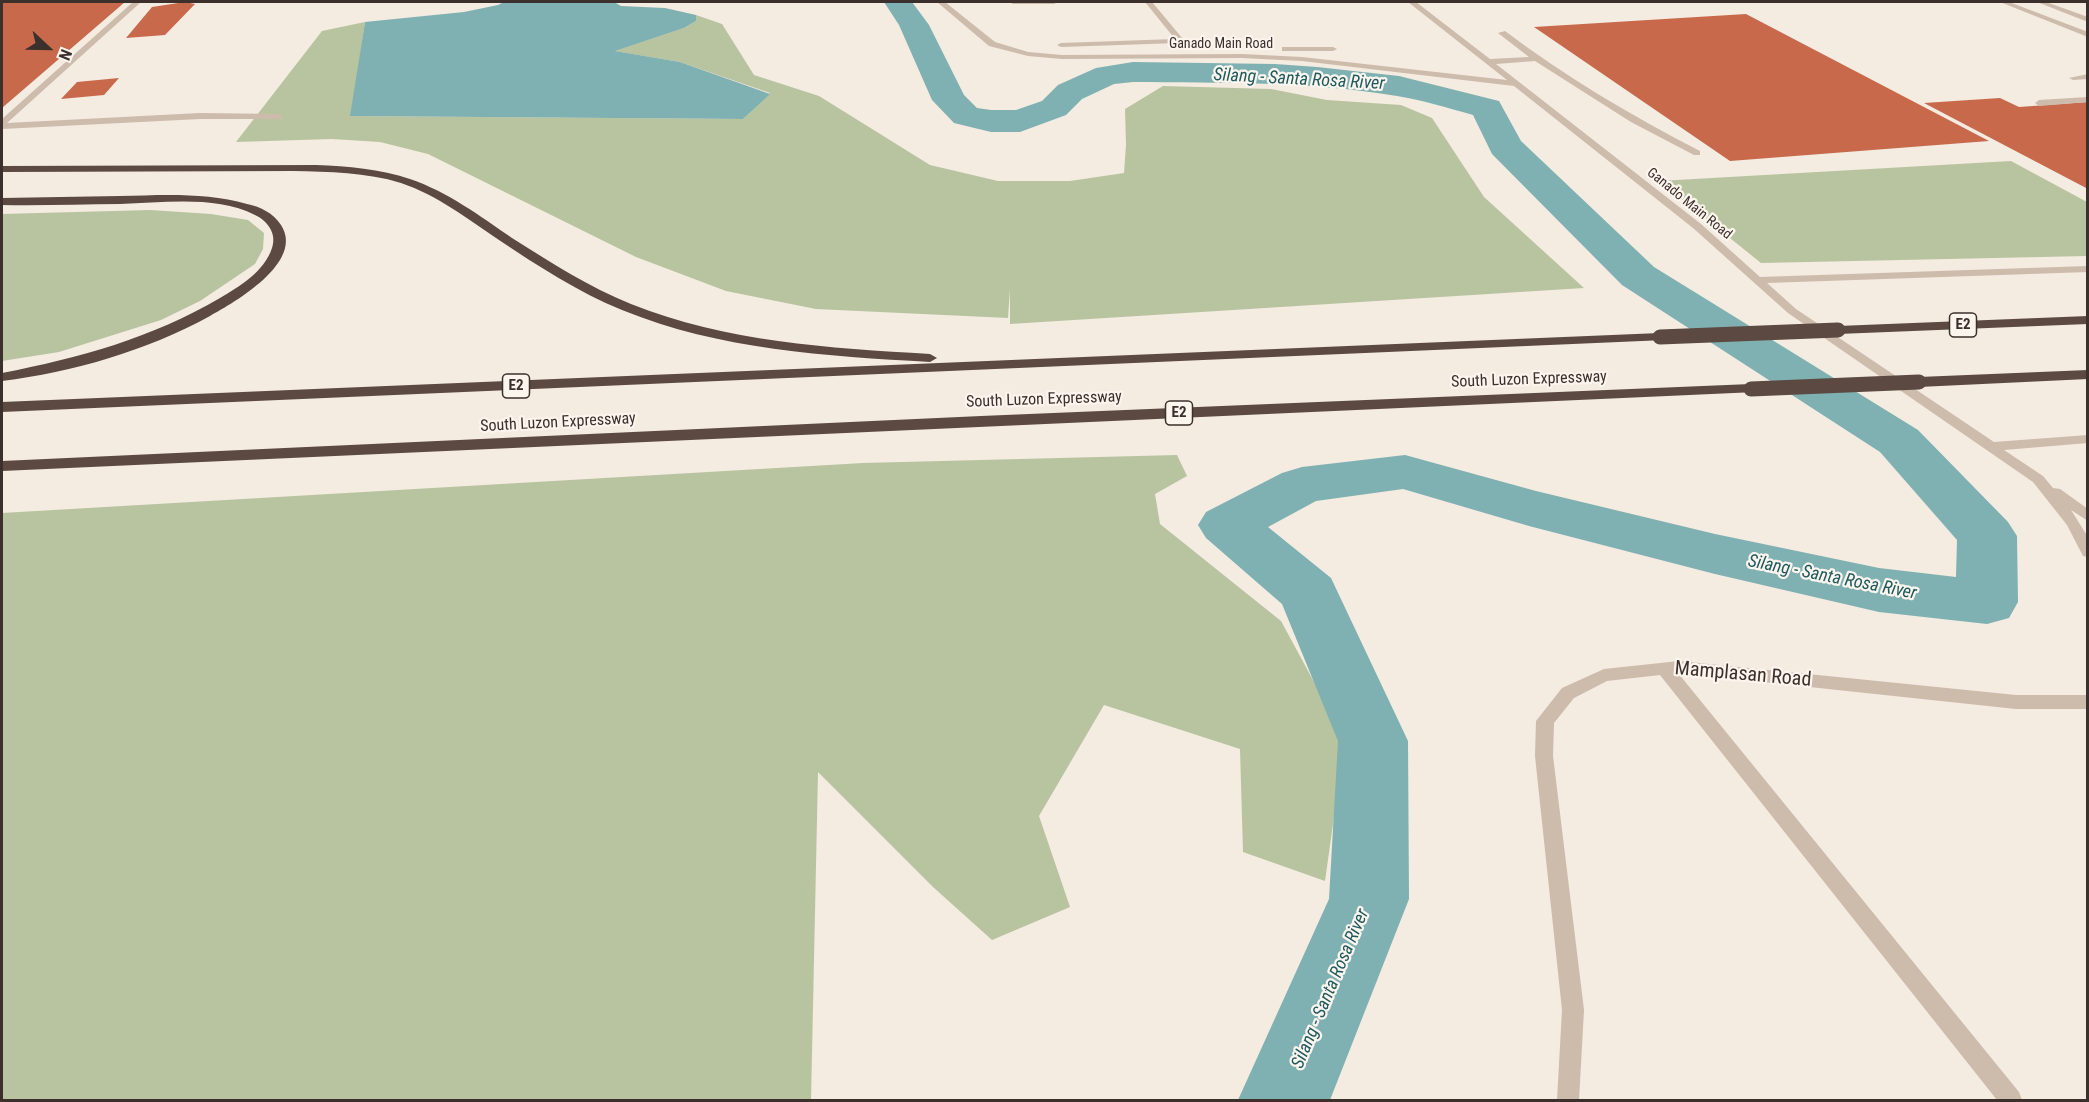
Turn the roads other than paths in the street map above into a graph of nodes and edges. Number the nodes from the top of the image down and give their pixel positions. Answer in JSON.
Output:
{"nodes":[{"id":1,"x":138,"y":2,"type":"edge"},
{"id":2,"x":940,"y":2,"type":"edge"},
{"id":3,"x":1013,"y":2,"type":"edge"},
{"id":4,"x":1054,"y":2,"type":"edge"},
{"id":5,"x":1149,"y":2,"type":"edge"},
{"id":6,"x":1412,"y":2,"type":"edge"},
{"id":7,"x":2004,"y":2,"type":"edge"},
{"id":8,"x":2041,"y":2,"type":"edge"},
{"id":9,"x":2088,"y":13,"type":"edge"},
{"id":10,"x":2071,"y":14,"type":"junction"},
{"id":11,"x":2088,"y":20,"type":"edge"},
{"id":12,"x":1502,"y":33,"type":"dead end"},
{"id":13,"x":2088,"y":35,"type":"edge"},
{"id":14,"x":1180,"y":41,"type":"junction"},
{"id":15,"x":1060,"y":45,"type":"dead end"},
{"id":16,"x":1186,"y":48,"type":"junction"},
{"id":17,"x":1333,"y":49,"type":"dead end"},
{"id":18,"x":1192,"y":57,"type":"junction"},
{"id":19,"x":1537,"y":59,"type":"junction"},
{"id":20,"x":1488,"y":62,"type":"junction"},
{"id":21,"x":2088,"y":76,"type":"edge"},
{"id":22,"x":2073,"y":78,"type":"dead end"},
{"id":23,"x":1516,"y":84,"type":"junction"},
{"id":24,"x":2088,"y":99,"type":"edge"},
{"id":25,"x":2039,"y":103,"type":"dead end"},
{"id":26,"x":279,"y":117,"type":"dead end"},
{"id":27,"x":2,"y":124,"type":"edge"},
{"id":28,"x":1697,"y":153,"type":"dead end"},
{"id":29,"x":2,"y":169,"type":"edge"},
{"id":30,"x":2,"y":202,"type":"edge"},
{"id":31,"x":2088,"y":269,"type":"edge"},
{"id":32,"x":1759,"y":280,"type":"junction"},
{"id":33,"x":2088,"y":320,"type":"edge"},
{"id":34,"x":1031,"y":363,"type":"junction"},
{"id":35,"x":2088,"y":374,"type":"edge"},
{"id":36,"x":2,"y":376,"type":"edge"},
{"id":37,"x":2,"y":407,"type":"edge"},
{"id":38,"x":2088,"y":440,"type":"edge"},
{"id":39,"x":1988,"y":447,"type":"junction"},
{"id":40,"x":2,"y":466,"type":"edge"},
{"id":41,"x":2038,"y":479,"type":"junction"},
{"id":42,"x":2088,"y":516,"type":"edge"},
{"id":43,"x":2088,"y":552,"type":"edge"},
{"id":44,"x":1664,"y":668,"type":"junction"},
{"id":45,"x":2088,"y":702,"type":"edge"},
{"id":46,"x":1568,"y":1101,"type":"edge"},
{"id":47,"x":2011,"y":1101,"type":"edge"}],
"edges":[{"from":1,"to":27,"type":"street"},
{"from":2,"to":18,"type":"street","name":"Ganado Main Road"},
{"from":3,"to":4,"type":"street"},
{"from":5,"to":14,"type":"street"},
{"from":6,"to":20,"type":"street","name":"Ganado Main Road"},
{"from":7,"to":13,"type":"street"},
{"from":8,"to":10,"type":"street"},
{"from":9,"to":10,"type":"street"},
{"from":10,"to":11,"type":"street"},
{"from":12,"to":19,"type":"street"},
{"from":14,"to":15,"type":"street"},
{"from":14,"to":16,"type":"street"},
{"from":16,"to":17,"type":"street"},
{"from":16,"to":18,"type":"street"},
{"from":18,"to":23,"type":"street","name":"Ganado Main Road"},
{"from":19,"to":20,"type":"street"},
{"from":19,"to":28,"type":"street"},
{"from":20,"to":23,"type":"street","name":"Ganado Main Road"},
{"from":21,"to":22,"type":"street"},
{"from":23,"to":32,"type":"street","name":"Ganado Main Road"},
{"from":24,"to":25,"type":"street"},
{"from":26,"to":27,"type":"street"},
{"from":29,"to":34,"type":"highway"},
{"from":30,"to":36,"type":"highway"},
{"from":31,"to":32,"type":"street"},
{"from":32,"to":39,"type":"street"},
{"from":33,"to":34,"type":"highway","number":"E2","bridge":true},
{"from":34,"to":37,"type":"highway","number":"E2"},
{"from":35,"to":40,"type":"highway","name":"South Luzon Expressway","number":"E2","bridge":true},
{"from":38,"to":39,"type":"street"},
{"from":39,"to":41,"type":"street"},
{"from":41,"to":42,"type":"street"},
{"from":41,"to":43,"type":"street"},
{"from":44,"to":45,"type":"street","name":"Mamplasan Road"},
{"from":44,"to":46,"type":"street","name":"Mamplasan Road"},
{"from":44,"to":47,"type":"street"}]}
